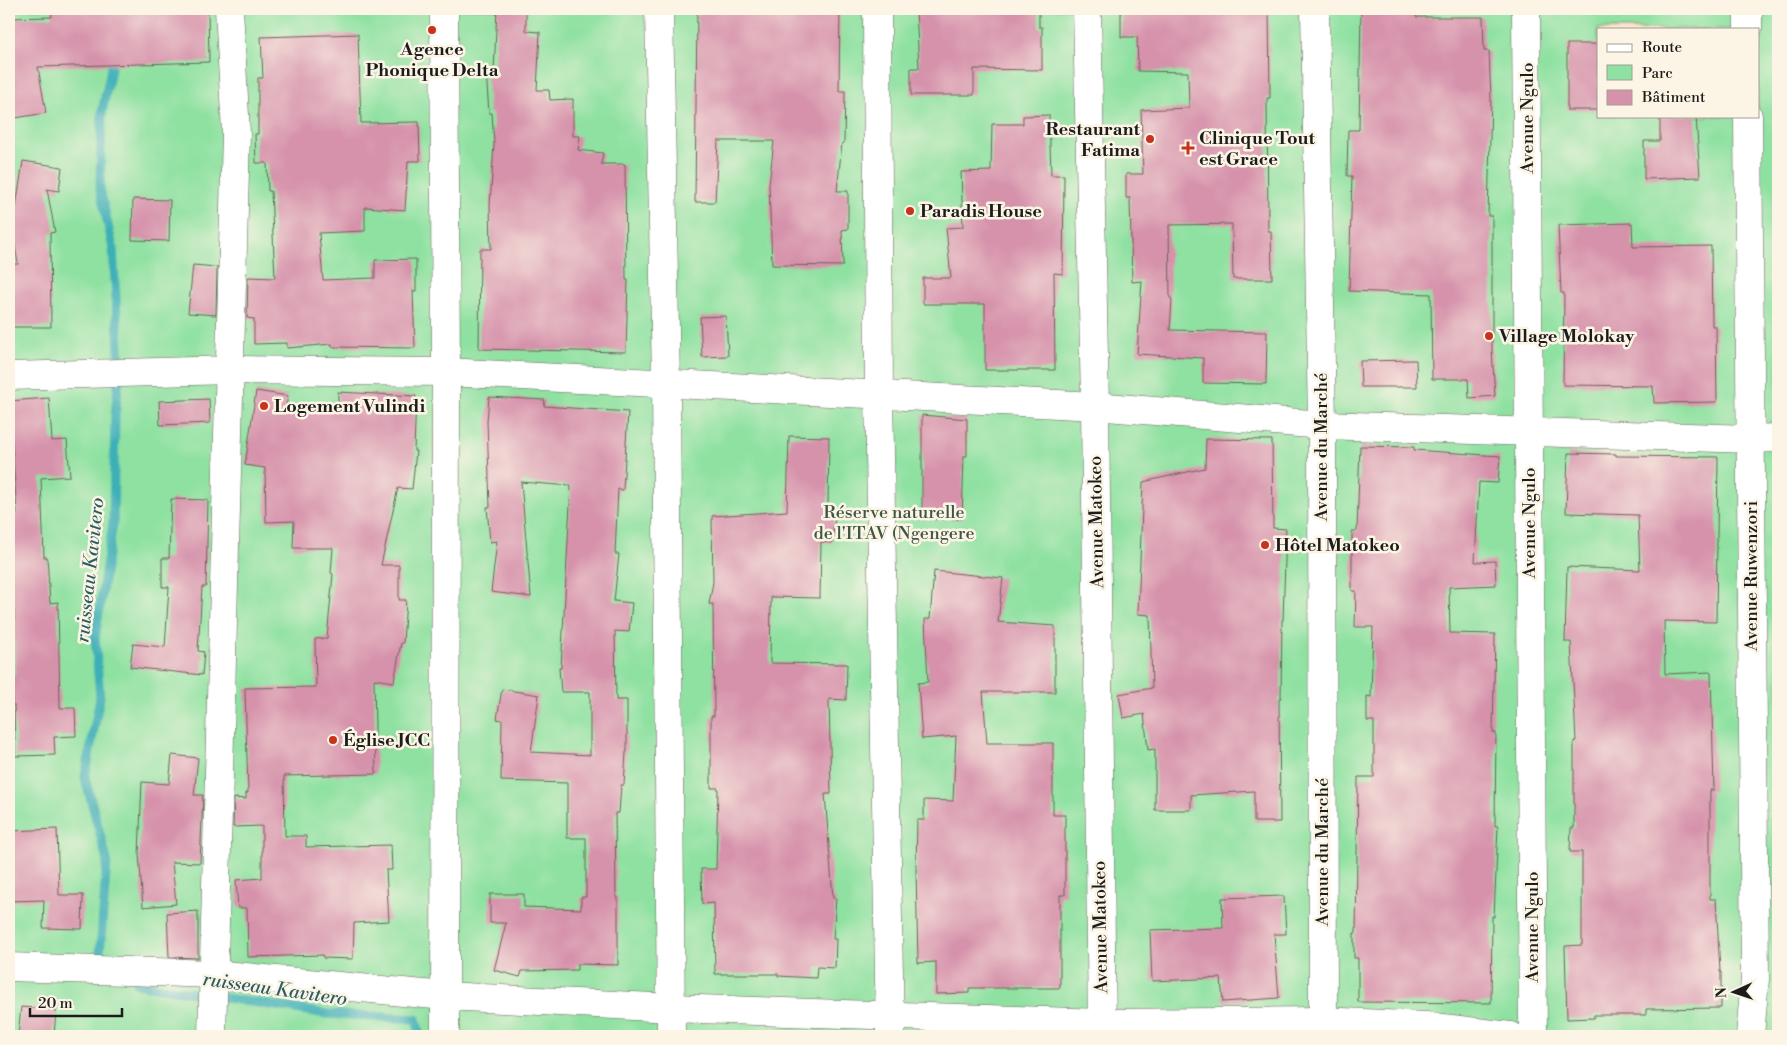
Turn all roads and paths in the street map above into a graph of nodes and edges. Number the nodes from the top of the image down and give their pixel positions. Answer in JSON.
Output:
{"nodes":[{"id":1,"x":229,"y":9,"type":"edge"},
{"id":2,"x":444,"y":9,"type":"edge"},
{"id":3,"x":660,"y":9,"type":"edge"},
{"id":4,"x":877,"y":9,"type":"edge"},
{"id":5,"x":1087,"y":9,"type":"edge"},
{"id":6,"x":1315,"y":9,"type":"edge"},
{"id":7,"x":1526,"y":9,"type":"edge"},
{"id":8,"x":1748,"y":9,"type":"edge"},
{"id":9,"x":1748,"y":28,"type":"edge"},
{"id":10,"x":1748,"y":118,"type":"edge"},
{"id":11,"x":230,"y":370,"type":"junction"},
{"id":12,"x":446,"y":372,"type":"junction"},
{"id":13,"x":9,"y":376,"type":"edge"},
{"id":14,"x":666,"y":383,"type":"junction"},
{"id":15,"x":879,"y":394,"type":"junction"},
{"id":16,"x":1095,"y":406,"type":"junction"},
{"id":17,"x":1322,"y":425,"type":"junction"},
{"id":18,"x":1528,"y":433,"type":"junction"},
{"id":19,"x":1778,"y":438,"type":"edge"},
{"id":20,"x":1750,"y":439,"type":"junction"},
{"id":21,"x":9,"y":967,"type":"edge"},
{"id":22,"x":214,"y":974,"type":"junction"},
{"id":23,"x":445,"y":996,"type":"junction"},
{"id":24,"x":671,"y":1008,"type":"junction"},
{"id":25,"x":890,"y":1026,"type":"edge"},
{"id":26,"x":1323,"y":1029,"type":"edge"},
{"id":27,"x":1101,"y":1030,"type":"edge"},
{"id":28,"x":212,"y":1036,"type":"edge"},
{"id":29,"x":445,"y":1036,"type":"edge"},
{"id":30,"x":671,"y":1036,"type":"edge"},
{"id":31,"x":1510,"y":1036,"type":"edge"},
{"id":32,"x":1533,"y":1036,"type":"edge"},
{"id":33,"x":1750,"y":1036,"type":"edge"}],
"edges":[{"from":1,"to":11,"type":"street"},
{"from":2,"to":12,"type":"street"},
{"from":3,"to":14,"type":"street"},
{"from":4,"to":15,"type":"street"},
{"from":5,"to":16,"type":"street","name":"Avenue Matokeo"},
{"from":6,"to":17,"type":"street","name":"Avenue du Marché"},
{"from":7,"to":18,"type":"street","name":"Avenue Ngulo"},
{"from":8,"to":9,"type":"street"},
{"from":10,"to":20,"type":"street","name":"Avenue Ruwenzori"},
{"from":11,"to":12,"type":"street"},
{"from":11,"to":13,"type":"street"},
{"from":11,"to":22,"type":"street"},
{"from":12,"to":14,"type":"street"},
{"from":12,"to":23,"type":"street"},
{"from":14,"to":15,"type":"street"},
{"from":14,"to":24,"type":"street"},
{"from":15,"to":16,"type":"street"},
{"from":15,"to":25,"type":"street"},
{"from":16,"to":17,"type":"street"},
{"from":16,"to":27,"type":"street","name":"Avenue Matokeo"},
{"from":17,"to":18,"type":"street"},
{"from":17,"to":26,"type":"street","name":"Avenue du Marché"},
{"from":18,"to":20,"type":"street"},
{"from":18,"to":32,"type":"street","name":"Avenue Ngulo"},
{"from":19,"to":20,"type":"street"},
{"from":20,"to":33,"type":"street","name":"Avenue Ruwenzori"},
{"from":21,"to":22,"type":"street"},
{"from":22,"to":23,"type":"street"},
{"from":22,"to":28,"type":"street"},
{"from":23,"to":24,"type":"street"},
{"from":23,"to":29,"type":"street"},
{"from":24,"to":25,"type":"street"},
{"from":24,"to":30,"type":"street"},
{"from":25,"to":27,"type":"street"},
{"from":26,"to":27,"type":"street"},
{"from":26,"to":31,"type":"street"}]}
